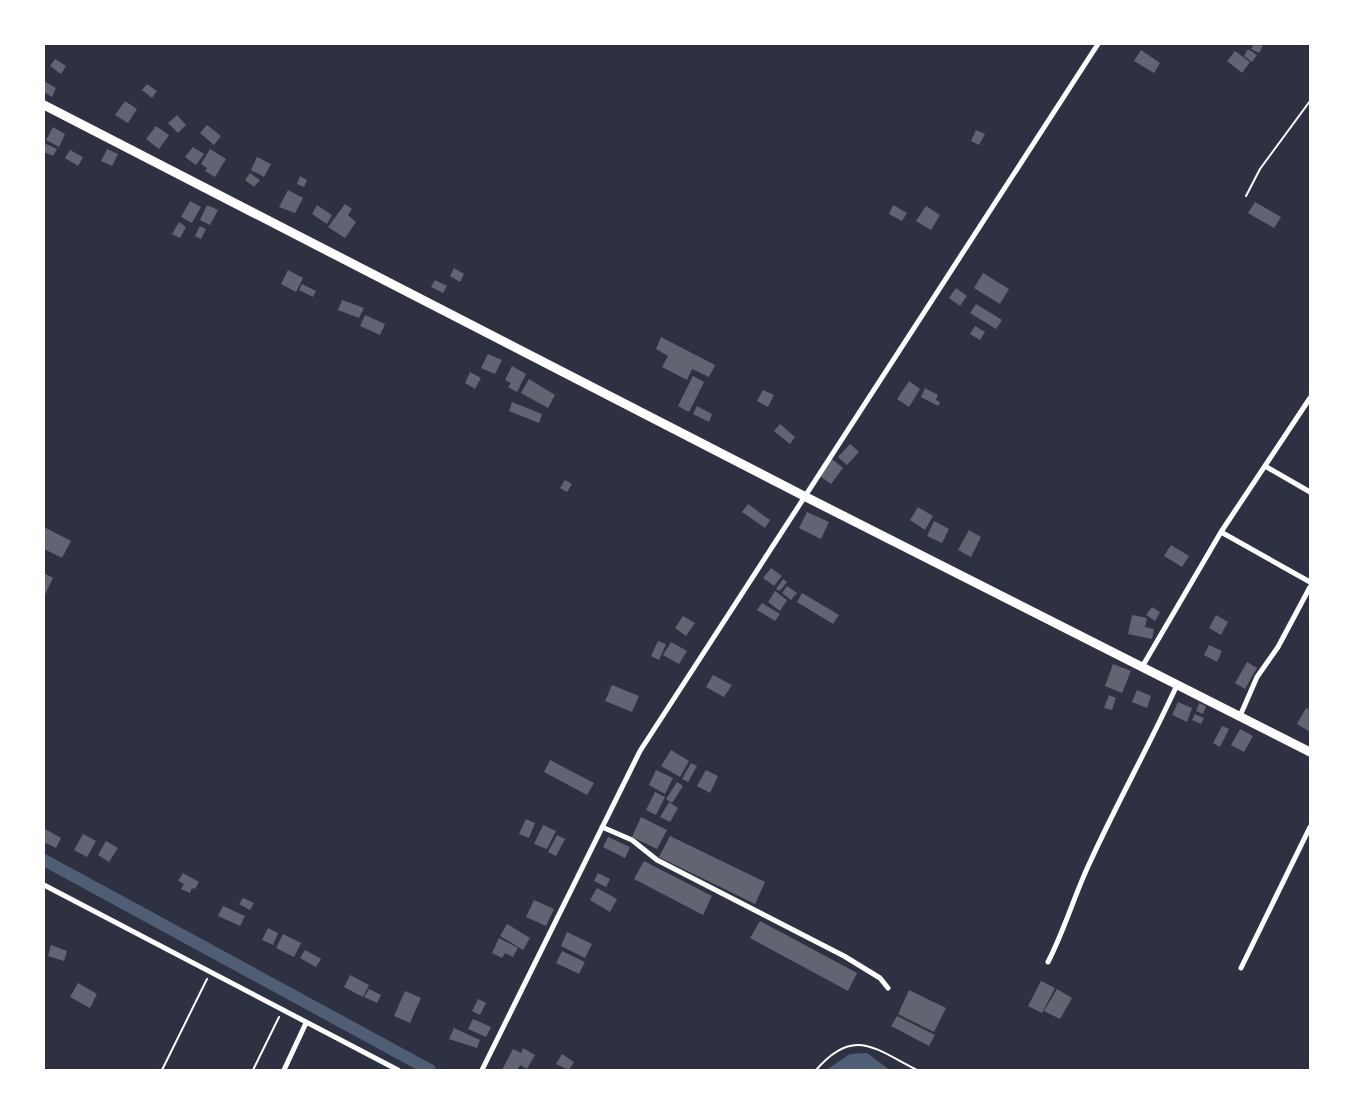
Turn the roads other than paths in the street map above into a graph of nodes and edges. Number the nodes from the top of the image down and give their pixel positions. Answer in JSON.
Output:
{"nodes":[{"id":1,"x":1098,"y":44,"type":"edge"},
{"id":2,"x":44,"y":105,"type":"edge"},
{"id":3,"x":1310,"y":398,"type":"edge"},
{"id":4,"x":1265,"y":466,"type":"junction"},
{"id":5,"x":1310,"y":492,"type":"edge"},
{"id":6,"x":804,"y":496,"type":"junction"},
{"id":7,"x":1221,"y":532,"type":"junction"},
{"id":8,"x":1310,"y":582,"type":"edge"},
{"id":9,"x":1310,"y":588,"type":"edge"},
{"id":10,"x":1142,"y":667,"type":"junction"},
{"id":11,"x":1177,"y":685,"type":"junction"},
{"id":12,"x":1240,"y":716,"type":"junction"},
{"id":13,"x":1310,"y":752,"type":"edge"},
{"id":14,"x":602,"y":827,"type":"junction"},
{"id":15,"x":1310,"y":827,"type":"edge"},
{"id":16,"x":44,"y":885,"type":"edge"},
{"id":17,"x":1048,"y":962,"type":"dead end"},
{"id":18,"x":1242,"y":968,"type":"dead end"},
{"id":19,"x":888,"y":988,"type":"dead end"},
{"id":20,"x":306,"y":1022,"type":"junction"},
{"id":21,"x":284,"y":1070,"type":"edge"},
{"id":22,"x":398,"y":1070,"type":"edge"},
{"id":23,"x":482,"y":1070,"type":"edge"}],
"edges":[{"from":1,"to":6,"type":"street"},
{"from":2,"to":6,"type":"street"},
{"from":3,"to":4,"type":"street"},
{"from":4,"to":5,"type":"street"},
{"from":4,"to":7,"type":"street"},
{"from":6,"to":10,"type":"street"},
{"from":6,"to":14,"type":"street"},
{"from":7,"to":8,"type":"street"},
{"from":7,"to":10,"type":"street"},
{"from":9,"to":12,"type":"street"},
{"from":10,"to":11,"type":"street"},
{"from":11,"to":12,"type":"street"},
{"from":11,"to":17,"type":"street"},
{"from":12,"to":13,"type":"street"},
{"from":14,"to":19,"type":"street"},
{"from":14,"to":23,"type":"street"},
{"from":15,"to":18,"type":"street"},
{"from":16,"to":20,"type":"street"},
{"from":20,"to":21,"type":"street"},
{"from":20,"to":22,"type":"street"}]}
